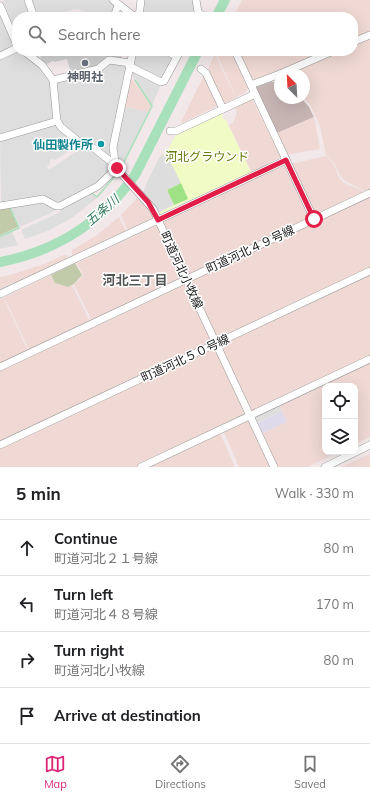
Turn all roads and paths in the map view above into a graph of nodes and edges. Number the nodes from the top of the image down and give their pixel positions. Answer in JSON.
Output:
{"nodes":[{"id":1,"x":28,"y":0,"type":"edge"},
{"id":2,"x":141,"y":0,"type":"edge"},
{"id":3,"x":196,"y":0,"type":"edge"},
{"id":4,"x":116,"y":2,"type":"edge"},
{"id":5,"x":0,"y":6,"type":"edge"},
{"id":6,"x":32,"y":12,"type":"edge"},
{"id":7,"x":115,"y":12,"type":"edge"},
{"id":8,"x":129,"y":12,"type":"edge"},
{"id":9,"x":140,"y":12,"type":"edge"},
{"id":10,"x":196,"y":12,"type":"edge"},
{"id":11,"x":12,"y":34,"type":"edge"},
{"id":12,"x":370,"y":35,"type":"edge"},
{"id":13,"x":358,"y":40,"type":"edge"},
{"id":14,"x":12,"y":50,"type":"edge"},
{"id":15,"x":0,"y":56,"type":"edge"},
{"id":16,"x":30,"y":56,"type":"edge"},
{"id":17,"x":131,"y":56,"type":"edge"},
{"id":18,"x":177,"y":56,"type":"edge"},
{"id":19,"x":237,"y":56,"type":"edge"},
{"id":20,"x":321,"y":56,"type":"edge"},
{"id":21,"x":130,"y":65,"type":"junction"},
{"id":22,"x":294,"y":68,"type":"edge"},
{"id":23,"x":200,"y":69,"type":"dead end"},
{"id":24,"x":274,"y":76,"type":"edge"},
{"id":25,"x":52,"y":80,"type":"junction"},
{"id":26,"x":251,"y":85,"type":"junction"},
{"id":27,"x":255,"y":94,"type":"junction"},
{"id":28,"x":223,"y":109,"type":"junction"},
{"id":29,"x":57,"y":120,"type":"junction"},
{"id":30,"x":170,"y":131,"type":"dead end"},
{"id":31,"x":0,"y":138,"type":"edge"},
{"id":32,"x":286,"y":160,"type":"junction"},
{"id":33,"x":116,"y":165,"type":"junction"},
{"id":34,"x":370,"y":193,"type":"edge"},
{"id":35,"x":0,"y":206,"type":"edge"},
{"id":36,"x":314,"y":219,"type":"junction"},
{"id":37,"x":158,"y":220,"type":"junction"},
{"id":38,"x":370,"y":271,"type":"edge"},
{"id":39,"x":370,"y":276,"type":"edge"},
{"id":40,"x":186,"y":279,"type":"junction"},
{"id":41,"x":0,"y":294,"type":"edge"},
{"id":42,"x":217,"y":345,"type":"junction"},
{"id":43,"x":370,"y":359,"type":"edge"},
{"id":44,"x":0,"y":367,"type":"edge"},
{"id":45,"x":250,"y":416,"type":"junction"},
{"id":46,"x":0,"y":445,"type":"edge"},
{"id":47,"x":370,"y":445,"type":"edge"},
{"id":48,"x":0,"y":449,"type":"edge"},
{"id":49,"x":141,"y":467,"type":"edge"},
{"id":50,"x":274,"y":467,"type":"edge"},
{"id":51,"x":325,"y":467,"type":"edge"}],
"edges":[{"from":1,"to":6,"type":"street"},
{"from":2,"to":9,"type":"street"},
{"from":3,"to":10,"type":"street"},
{"from":4,"to":7,"type":"street"},
{"from":4,"to":8,"type":"street"},
{"from":5,"to":11,"type":"street"},
{"from":12,"to":13,"type":"street"},
{"from":14,"to":15,"type":"street"},
{"from":16,"to":25,"type":"street"},
{"from":17,"to":21,"type":"street"},
{"from":18,"to":21,"type":"street"},
{"from":19,"to":26,"type":"street"},
{"from":20,"to":22,"type":"street"},
{"from":21,"to":25,"type":"street"},
{"from":21,"to":33,"type":"street"},
{"from":23,"to":28,"type":"street"},
{"from":24,"to":26,"type":"street"},
{"from":25,"to":29,"type":"street"},
{"from":26,"to":27,"type":"street"},
{"from":27,"to":28,"type":"street"},
{"from":27,"to":32,"type":"street"},
{"from":28,"to":30,"type":"street"},
{"from":29,"to":31,"type":"street"},
{"from":29,"to":33,"type":"street","name":"町道河北小牧線"},
{"from":32,"to":36,"type":"street"},
{"from":32,"to":37,"type":"street"},
{"from":33,"to":35,"type":"street"},
{"from":33,"to":37,"type":"street","name":"町道河北小牧線"},
{"from":34,"to":36,"type":"street","name":"町道河北４９号線"},
{"from":36,"to":40,"type":"street","name":"町道河北４９号線"},
{"from":37,"to":40,"type":"street","name":"町道河北小牧線"},
{"from":37,"to":41,"type":"street"},
{"from":38,"to":42,"type":"street","name":"町道河北５０号線"},
{"from":39,"to":42,"type":"street"},
{"from":40,"to":42,"type":"street","name":"町道河北小牧線"},
{"from":40,"to":44,"type":"street","name":"町道河北４９号線"},
{"from":42,"to":45,"type":"street","name":"町道河北小牧線"},
{"from":42,"to":46,"type":"street","name":"町道河北５０号線"},
{"from":42,"to":48,"type":"street"},
{"from":43,"to":45,"type":"street"},
{"from":45,"to":49,"type":"street"},
{"from":45,"to":50,"type":"street","name":"町道河北小牧線"},
{"from":47,"to":51,"type":"street"}]}
